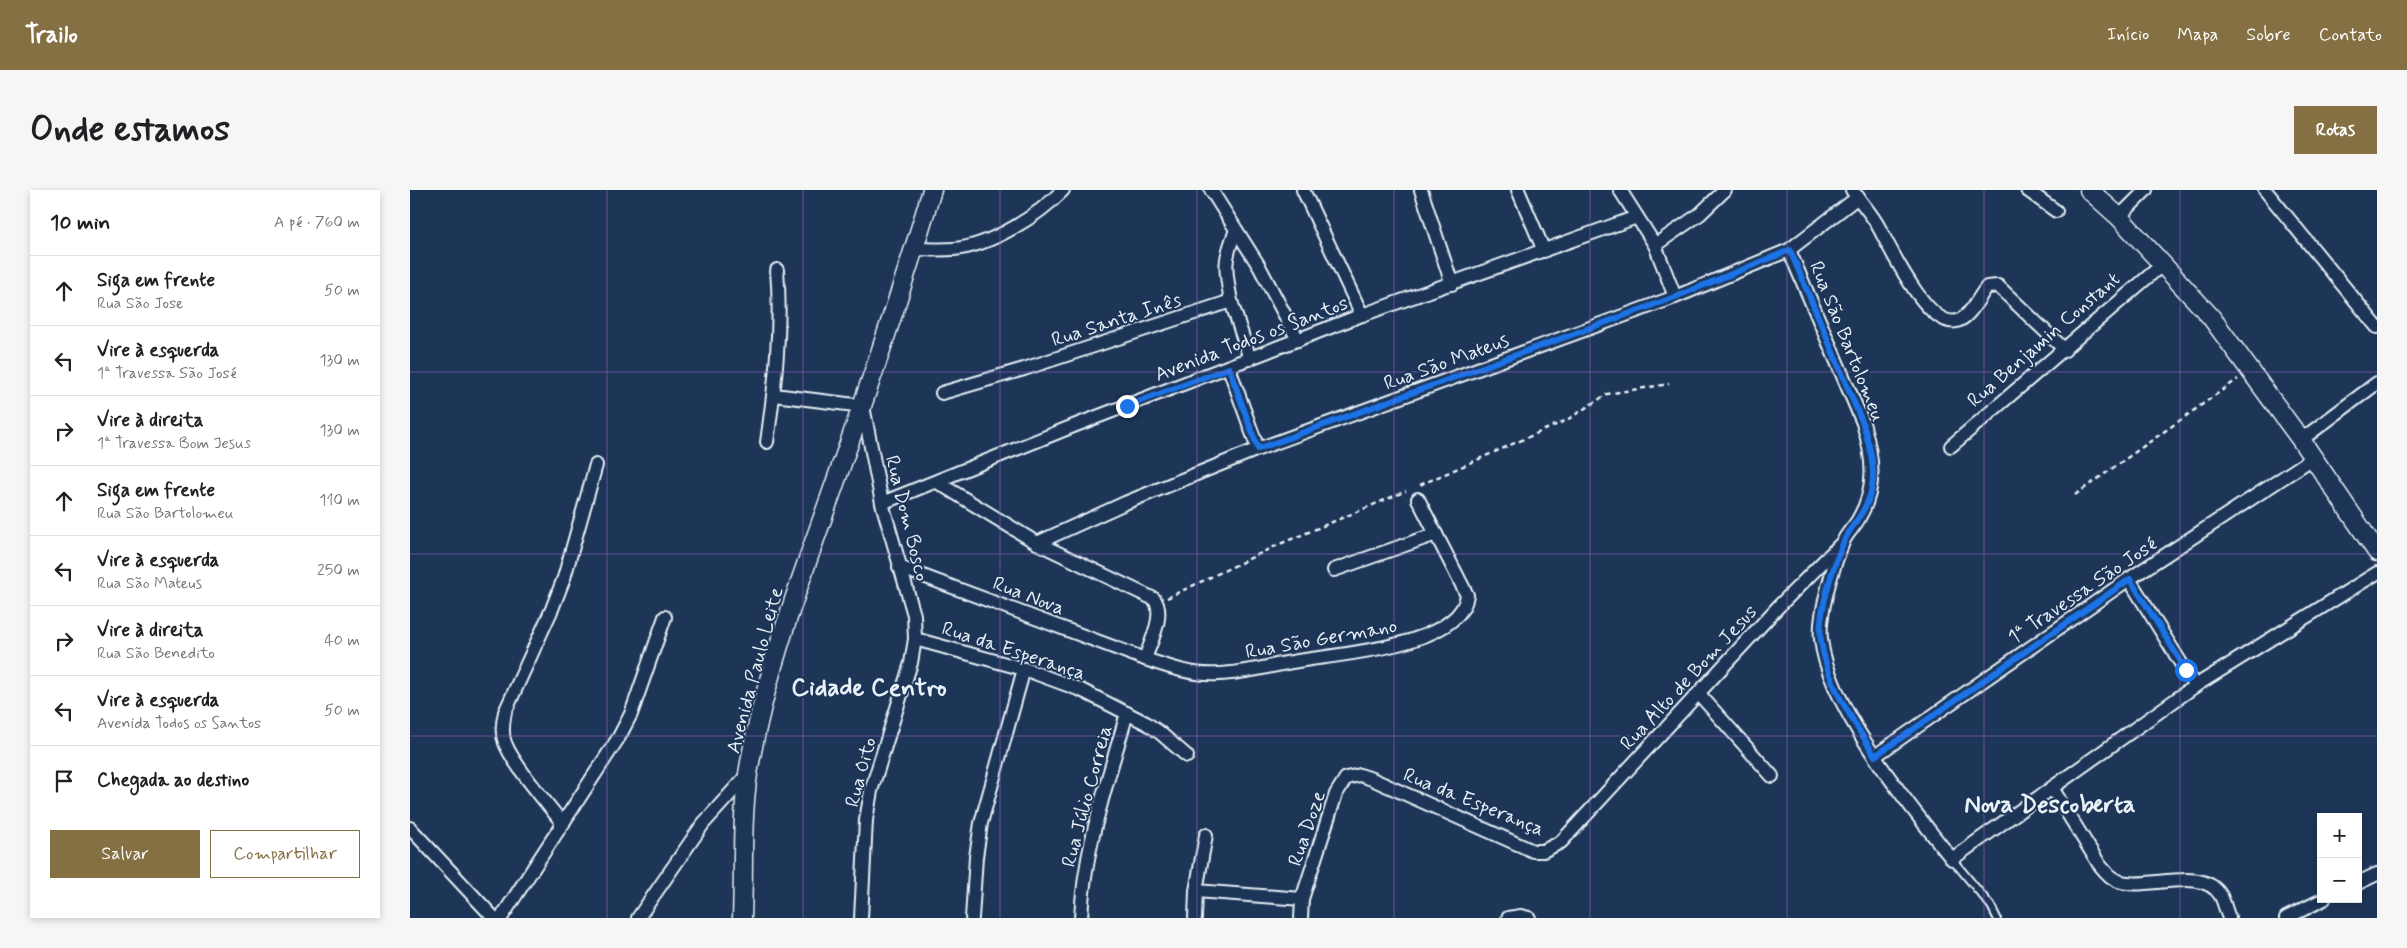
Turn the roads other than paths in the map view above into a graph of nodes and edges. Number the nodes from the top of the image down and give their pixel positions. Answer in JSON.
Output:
{"nodes":[{"id":1,"x":932,"y":190,"type":"edge"},
{"id":2,"x":1062,"y":190,"type":"edge"},
{"id":3,"x":1211,"y":190,"type":"edge"},
{"id":4,"x":1303,"y":190,"type":"edge"},
{"id":5,"x":1421,"y":190,"type":"edge"},
{"id":6,"x":1518,"y":190,"type":"edge"},
{"id":7,"x":1620,"y":190,"type":"edge"},
{"id":8,"x":1725,"y":190,"type":"edge"},
{"id":9,"x":2027,"y":190,"type":"edge"},
{"id":10,"x":2089,"y":190,"type":"edge"},
{"id":11,"x":2146,"y":190,"type":"edge"},
{"id":12,"x":2265,"y":190,"type":"edge"},
{"id":13,"x":1855,"y":194,"type":"edge"},
{"id":14,"x":2056,"y":211,"type":"dead end"},
{"id":15,"x":1637,"y":217,"type":"junction"},
{"id":16,"x":2119,"y":217,"type":"junction"},
{"id":17,"x":1236,"y":230,"type":"junction"},
{"id":18,"x":1655,"y":245,"type":"junction"},
{"id":19,"x":914,"y":249,"type":"junction"},
{"id":20,"x":1790,"y":250,"type":"junction"},
{"id":21,"x":1544,"y":251,"type":"junction"},
{"id":22,"x":2163,"y":264,"type":"junction"},
{"id":23,"x":777,"y":270,"type":"dead end"},
{"id":24,"x":1452,"y":284,"type":"junction"},
{"id":25,"x":1675,"y":297,"type":"junction"},
{"id":26,"x":1231,"y":301,"type":"junction"},
{"id":27,"x":1362,"y":315,"type":"junction"},
{"id":28,"x":2377,"y":327,"type":"edge"},
{"id":29,"x":1298,"y":340,"type":"junction"},
{"id":30,"x":2065,"y":350,"type":"junction"},
{"id":31,"x":1250,"y":359,"type":"junction"},
{"id":32,"x":1229,"y":368,"type":"junction"},
{"id":33,"x":2377,"y":383,"type":"edge"},
{"id":34,"x":942,"y":393,"type":"dead end"},
{"id":35,"x":774,"y":395,"type":"junction"},
{"id":36,"x":863,"y":406,"type":"junction"},
{"id":37,"x":2301,"y":440,"type":"junction"},
{"id":38,"x":767,"y":442,"type":"dead end"},
{"id":39,"x":1951,"y":446,"type":"dead end"},
{"id":40,"x":1258,"y":449,"type":"junction"},
{"id":41,"x":2313,"y":458,"type":"junction"},
{"id":42,"x":596,"y":465,"type":"dead end"},
{"id":43,"x":937,"y":482,"type":"junction"},
{"id":44,"x":1418,"y":499,"type":"dead end"},
{"id":45,"x":882,"y":503,"type":"junction"},
{"id":46,"x":1436,"y":534,"type":"junction"},
{"id":47,"x":1845,"y":540,"type":"junction"},
{"id":48,"x":1037,"y":543,"type":"junction"},
{"id":49,"x":2377,"y":552,"type":"edge"},
{"id":50,"x":899,"y":567,"type":"junction"},
{"id":51,"x":1334,"y":570,"type":"dead end"},
{"id":52,"x":2377,"y":573,"type":"edge"},
{"id":53,"x":2130,"y":579,"type":"junction"},
{"id":54,"x":665,"y":618,"type":"dead end"},
{"id":55,"x":915,"y":639,"type":"junction"},
{"id":56,"x":1145,"y":659,"type":"junction"},
{"id":57,"x":1024,"y":669,"type":"junction"},
{"id":58,"x":2195,"y":686,"type":"junction"},
{"id":59,"x":1699,"y":694,"type":"junction"},
{"id":60,"x":1127,"y":714,"type":"junction"},
{"id":61,"x":1187,"y":756,"type":"dead end"},
{"id":62,"x":1875,"y":756,"type":"junction"},
{"id":63,"x":748,"y":774,"type":"junction"},
{"id":64,"x":1772,"y":776,"type":"dead end"},
{"id":65,"x":1372,"y":779,"type":"joint"},
{"id":66,"x":2052,"y":788,"type":"junction"},
{"id":67,"x":563,"y":824,"type":"junction"},
{"id":68,"x":410,"y":828,"type":"edge"},
{"id":69,"x":1206,"y":836,"type":"dead end"},
{"id":70,"x":1561,"y":842,"type":"joint"},
{"id":71,"x":1952,"y":859,"type":"junction"},
{"id":72,"x":2377,"y":874,"type":"edge"},
{"id":73,"x":2362,"y":880,"type":"edge"},
{"id":74,"x":1196,"y":891,"type":"junction"},
{"id":75,"x":1302,"y":899,"type":"junction"},
{"id":76,"x":2317,"y":902,"type":"edge"},
{"id":77,"x":494,"y":918,"type":"edge"},
{"id":78,"x":501,"y":918,"type":"edge"},
{"id":79,"x":638,"y":918,"type":"edge"},
{"id":80,"x":742,"y":918,"type":"edge"},
{"id":81,"x":862,"y":918,"type":"edge"},
{"id":82,"x":972,"y":918,"type":"edge"},
{"id":83,"x":1082,"y":918,"type":"edge"},
{"id":84,"x":1194,"y":918,"type":"edge"},
{"id":85,"x":1301,"y":918,"type":"edge"},
{"id":86,"x":1508,"y":918,"type":"edge"},
{"id":87,"x":1529,"y":918,"type":"edge"},
{"id":88,"x":1997,"y":918,"type":"edge"},
{"id":89,"x":2228,"y":918,"type":"edge"},
{"id":90,"x":2286,"y":918,"type":"edge"}],
"edges":[{"from":1,"to":19,"type":"street","name":"Avenida Paulo Leite"},
{"from":2,"to":19,"type":"street"},
{"from":3,"to":17,"type":"street"},
{"from":4,"to":27,"type":"street"},
{"from":5,"to":24,"type":"street"},
{"from":6,"to":21,"type":"street"},
{"from":7,"to":15,"type":"street"},
{"from":8,"to":18,"type":"street"},
{"from":9,"to":14,"type":"street"},
{"from":10,"to":16,"type":"street"},
{"from":11,"to":16,"type":"street"},
{"from":12,"to":28,"type":"street"},
{"from":13,"to":20,"type":"street","name":"Rua São Mateus"},
{"from":13,"to":30,"type":"street"},
{"from":15,"to":18,"type":"street"},
{"from":15,"to":21,"type":"street","name":"Avenida Todos os Santos"},
{"from":16,"to":22,"type":"street"},
{"from":17,"to":26,"type":"street"},
{"from":17,"to":29,"type":"street"},
{"from":18,"to":25,"type":"street"},
{"from":19,"to":36,"type":"street","name":"Avenida Paulo Leite"},
{"from":20,"to":25,"type":"street","name":"Rua São Mateus"},
{"from":20,"to":47,"type":"street","name":"Rua São Bartolomeu"},
{"from":21,"to":24,"type":"street","name":"Avenida Todos os Santos"},
{"from":22,"to":30,"type":"street","name":"Rua Benjamin Constant"},
{"from":22,"to":37,"type":"street"},
{"from":23,"to":35,"type":"street"},
{"from":24,"to":27,"type":"street","name":"Avenida Todos os Santos"},
{"from":25,"to":40,"type":"street","name":"Rua São Mateus"},
{"from":26,"to":31,"type":"street"},
{"from":26,"to":34,"type":"street","name":"Rua Santa Inês"},
{"from":27,"to":29,"type":"street","name":"Avenida Todos os Santos"},
{"from":29,"to":31,"type":"street","name":"Avenida Todos os Santos"},
{"from":30,"to":39,"type":"street","name":"Rua Benjamin Constant"},
{"from":31,"to":32,"type":"street","name":"Avenida Todos os Santos"},
{"from":32,"to":40,"type":"street"},
{"from":32,"to":43,"type":"street","name":"Avenida Todos os Santos"},
{"from":33,"to":37,"type":"street"},
{"from":35,"to":36,"type":"street"},
{"from":35,"to":38,"type":"street"},
{"from":36,"to":45,"type":"street","name":"Rua Dom Bosco"},
{"from":36,"to":63,"type":"street","name":"Avenida Paulo Leite"},
{"from":37,"to":41,"type":"street"},
{"from":40,"to":48,"type":"street","name":"Rua São Mateus"},
{"from":41,"to":49,"type":"street"},
{"from":41,"to":53,"type":"street","name":"1ª Travessa São José"},
{"from":42,"to":67,"type":"street"},
{"from":43,"to":45,"type":"street","name":"Avenida Todos os Santos"},
{"from":43,"to":48,"type":"street"},
{"from":44,"to":46,"type":"street","name":"Rua São Germano"},
{"from":45,"to":50,"type":"street","name":"Rua Dom Bosco"},
{"from":46,"to":51,"type":"street"},
{"from":46,"to":56,"type":"street","name":"Rua São Germano"},
{"from":47,"to":59,"type":"street","name":"Rua Alto de Bom Jesus"},
{"from":47,"to":62,"type":"street"},
{"from":48,"to":56,"type":"street"},
{"from":50,"to":55,"type":"street","name":"Rua Dom Bosco"},
{"from":50,"to":56,"type":"street","name":"Rua Nova"},
{"from":52,"to":58,"type":"street"},
{"from":53,"to":58,"type":"street"},
{"from":53,"to":62,"type":"street","name":"1ª Travessa São José"},
{"from":54,"to":67,"type":"street"},
{"from":55,"to":57,"type":"street","name":"Rua da Esperança"},
{"from":55,"to":81,"type":"street","name":"Rua Oito"},
{"from":57,"to":60,"type":"street","name":"Rua da Esperança"},
{"from":57,"to":82,"type":"street"},
{"from":58,"to":66,"type":"street"},
{"from":59,"to":64,"type":"street"},
{"from":59,"to":70,"type":"street","name":"Rua Alto de Bom Jesus"},
{"from":60,"to":61,"type":"street","name":"Rua da Esperança"},
{"from":60,"to":83,"type":"street","name":"Rua Júlio Correia"},
{"from":62,"to":71,"type":"street"},
{"from":63,"to":79,"type":"street","name":"Avenida Paulo Leite"},
{"from":63,"to":80,"type":"street"},
{"from":65,"to":70,"type":"street","name":"Rua da Esperança"},
{"from":65,"to":75,"type":"street","name":"Rua Doze"},
{"from":66,"to":71,"type":"street"},
{"from":66,"to":89,"type":"street"},
{"from":67,"to":78,"type":"street"},
{"from":68,"to":77,"type":"street"},
{"from":69,"to":74,"type":"street"},
{"from":71,"to":88,"type":"lane"},
{"from":72,"to":73,"type":"street"},
{"from":74,"to":75,"type":"street"},
{"from":74,"to":84,"type":"street"},
{"from":75,"to":85,"type":"street","name":"Rua Doze"},
{"from":76,"to":90,"type":"street"},
{"from":86,"to":87,"type":"street"}]}
